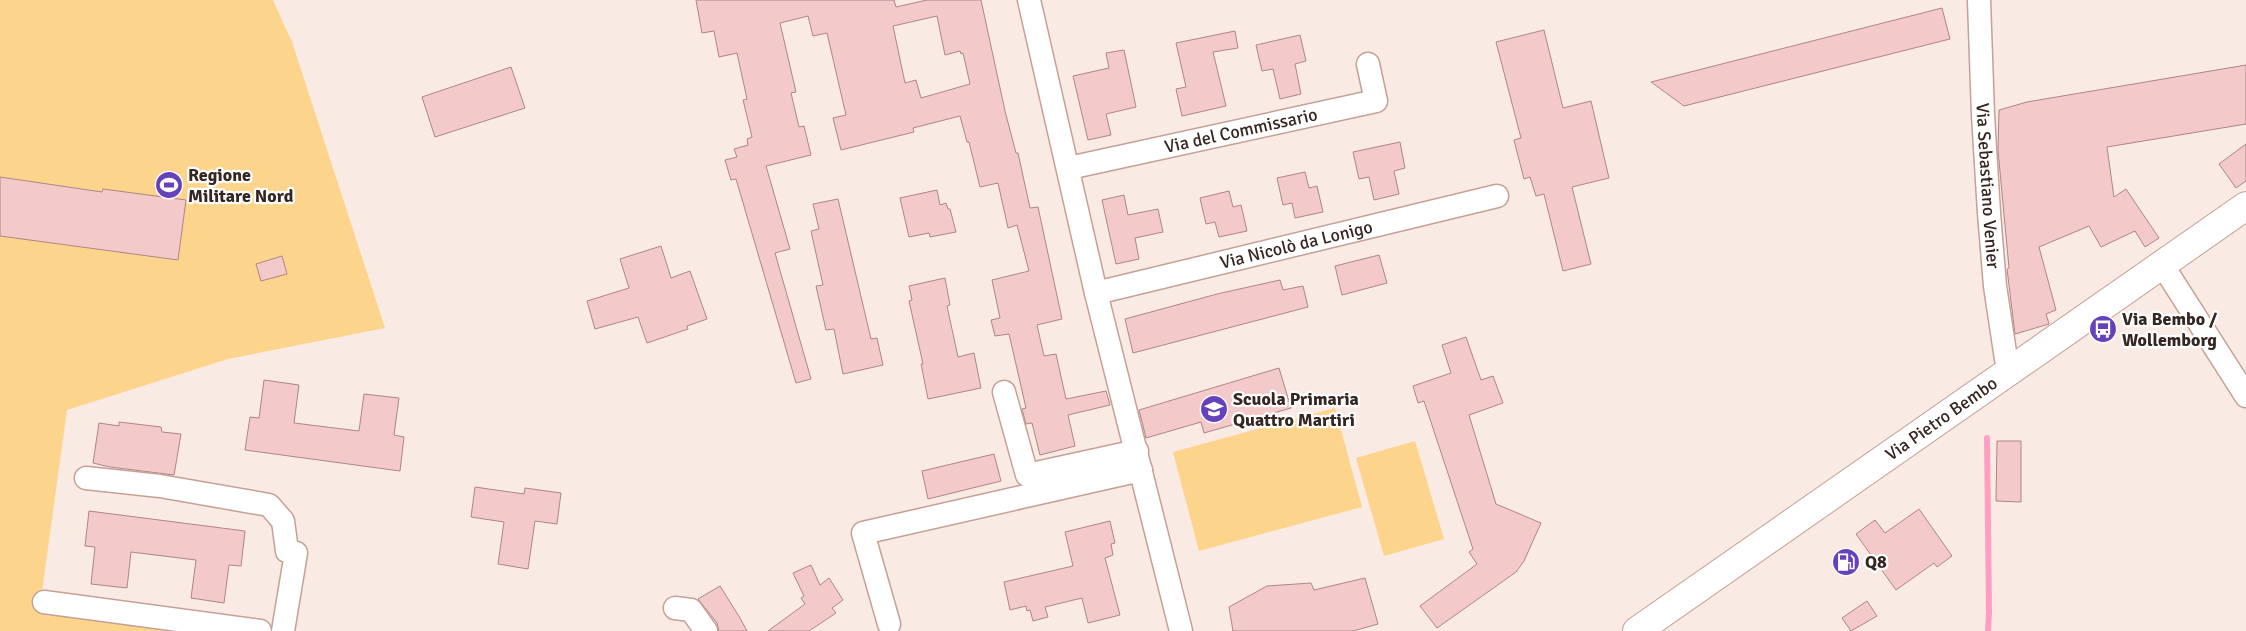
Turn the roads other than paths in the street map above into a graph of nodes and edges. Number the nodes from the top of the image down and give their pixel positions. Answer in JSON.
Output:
{"nodes":[{"id":1,"x":1029,"y":0,"type":"edge"},
{"id":2,"x":1979,"y":0,"type":"edge"},
{"id":3,"x":1368,"y":64,"type":"dead end"},
{"id":4,"x":1069,"y":168,"type":"junction"},
{"id":5,"x":1497,"y":196,"type":"dead end"},
{"id":6,"x":2246,"y":206,"type":"edge"},
{"id":7,"x":2163,"y":266,"type":"junction"},
{"id":8,"x":1096,"y":293,"type":"junction"},
{"id":9,"x":2012,"y":369,"type":"junction"},
{"id":10,"x":1004,"y":392,"type":"dead end"},
{"id":11,"x":2246,"y":396,"type":"edge"},
{"id":12,"x":1139,"y":460,"type":"junction"},
{"id":13,"x":86,"y":478,"type":"dead end"},
{"id":14,"x":44,"y":602,"type":"dead end"},
{"id":15,"x":683,"y":609,"type":"dead end"},
{"id":16,"x":888,"y":624,"type":"dead end"},
{"id":17,"x":260,"y":631,"type":"edge"},
{"id":18,"x":283,"y":631,"type":"edge"},
{"id":19,"x":706,"y":631,"type":"edge"},
{"id":20,"x":1181,"y":631,"type":"edge"},
{"id":21,"x":1637,"y":631,"type":"edge"}],
"edges":[{"from":1,"to":4,"type":"street"},
{"from":2,"to":9,"type":"street","name":"Via Sebastiano Venier"},
{"from":3,"to":4,"type":"street","name":"Via del Commissario"},
{"from":4,"to":8,"type":"street"},
{"from":5,"to":8,"type":"street","name":"Via Nicolò da Lonigo"},
{"from":6,"to":7,"type":"main road","name":"Via Pietro Bembo"},
{"from":7,"to":9,"type":"main road","name":"Via Pietro Bembo"},
{"from":7,"to":11,"type":"street"},
{"from":8,"to":12,"type":"street"},
{"from":9,"to":21,"type":"main road","name":"Via Pietro Bembo"},
{"from":10,"to":12,"type":"street"},
{"from":12,"to":16,"type":"street"},
{"from":12,"to":20,"type":"street"},
{"from":13,"to":18,"type":"street"},
{"from":14,"to":17,"type":"street"},
{"from":15,"to":19,"type":"street"}]}
